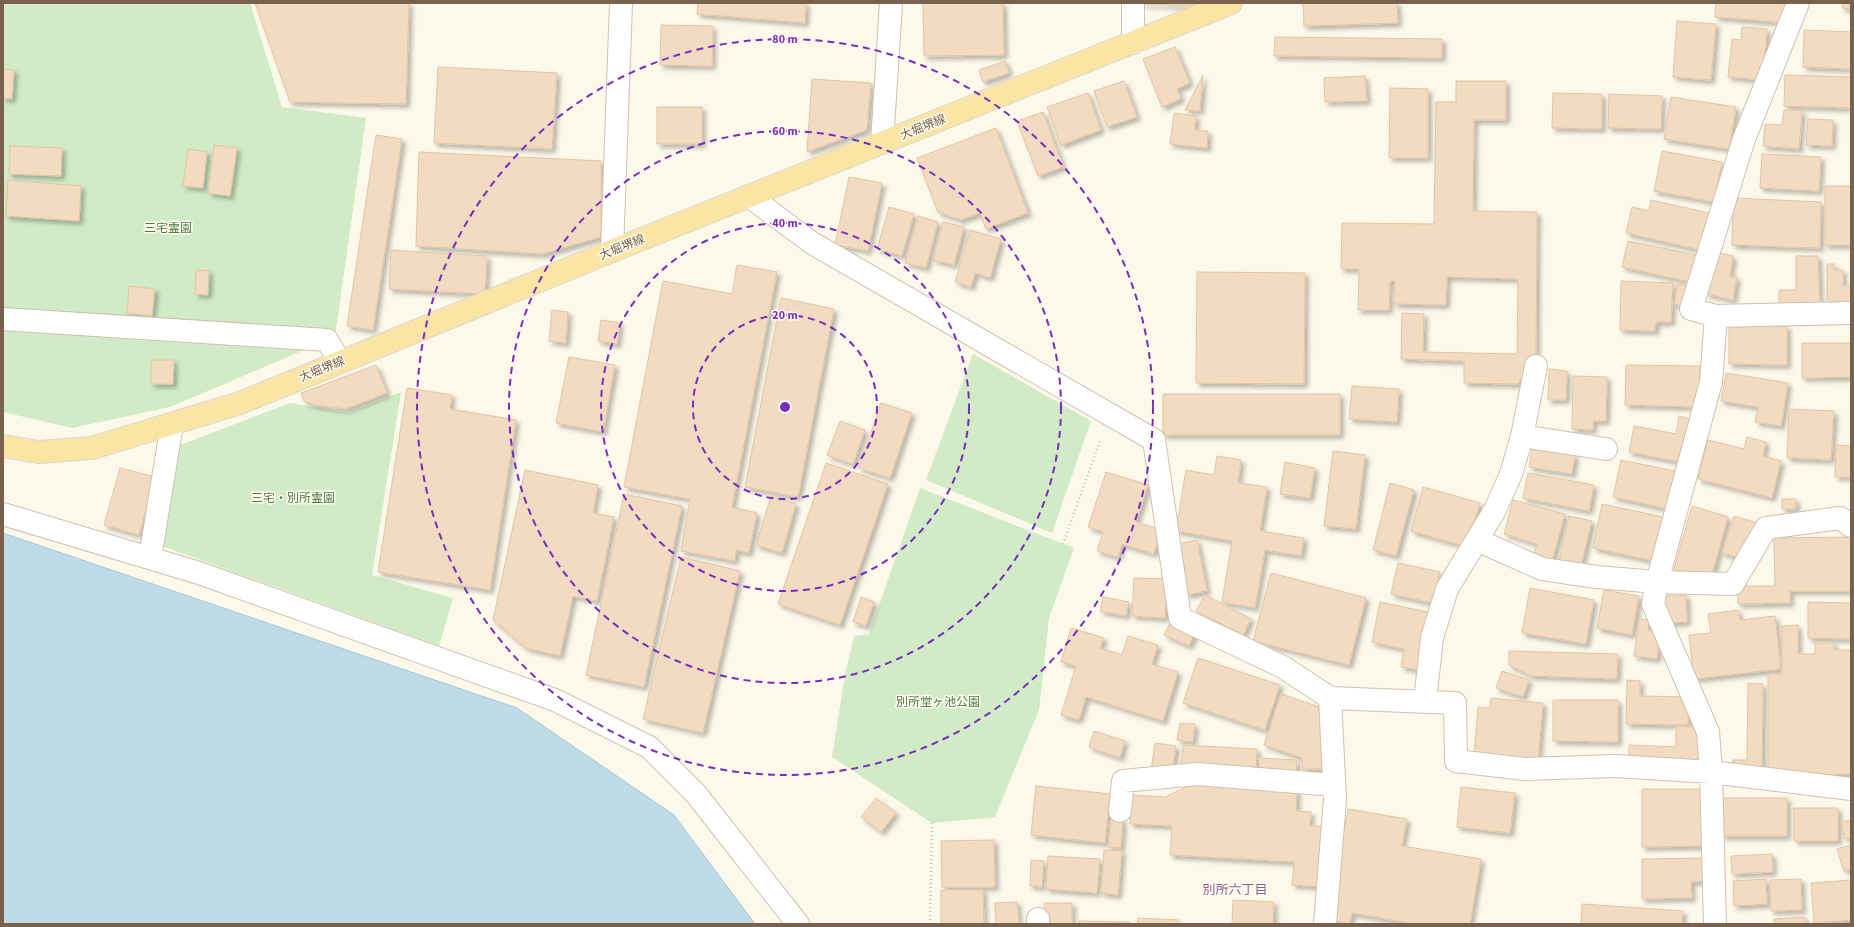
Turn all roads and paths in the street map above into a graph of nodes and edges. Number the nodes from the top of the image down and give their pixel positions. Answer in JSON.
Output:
{"nodes":[{"id":1,"x":620,"y":3,"type":"edge"},
{"id":2,"x":891,"y":3,"type":"edge"},
{"id":3,"x":1133,"y":3,"type":"edge"},
{"id":4,"x":1231,"y":3,"type":"edge"},
{"id":5,"x":1798,"y":3,"type":"edge"},
{"id":6,"x":1133,"y":43,"type":"junction"},
{"id":7,"x":882,"y":143,"type":"junction"},
{"id":8,"x":749,"y":196,"type":"junction"},
{"id":9,"x":612,"y":251,"type":"junction"},
{"id":10,"x":1851,"y":313,"type":"edge"},
{"id":11,"x":1716,"y":316,"type":"junction"},
{"id":12,"x":3,"y":319,"type":"edge"},
{"id":13,"x":340,"y":362,"type":"junction"},
{"id":14,"x":1536,"y":366,"type":"dead end"},
{"id":15,"x":1110,"y":414,"type":"junction"},
{"id":16,"x":172,"y":424,"type":"junction"},
{"id":17,"x":1522,"y":436,"type":"junction"},
{"id":18,"x":3,"y":446,"type":"edge"},
{"id":19,"x":1606,"y":449,"type":"dead end"},
{"id":20,"x":3,"y":514,"type":"edge"},
{"id":21,"x":1851,"y":526,"type":"edge"},
{"id":22,"x":1477,"y":540,"type":"junction"},
{"id":23,"x":1063,"y":544,"type":"dead end"},
{"id":24,"x":150,"y":558,"type":"junction"},
{"id":25,"x":1656,"y":582,"type":"junction"},
{"id":26,"x":1330,"y":698,"type":"junction"},
{"id":27,"x":1426,"y":702,"type":"junction"},
{"id":28,"x":1711,"y":772,"type":"junction"},
{"id":29,"x":1334,"y":785,"type":"junction"},
{"id":30,"x":1851,"y":789,"type":"edge"},
{"id":31,"x":1120,"y":811,"type":"dead end"},
{"id":32,"x":932,"y":823,"type":"dead end"},
{"id":33,"x":798,"y":924,"type":"edge"},
{"id":34,"x":930,"y":924,"type":"edge"},
{"id":35,"x":1325,"y":924,"type":"edge"},
{"id":36,"x":1715,"y":924,"type":"edge"}],
"edges":[{"from":1,"to":9,"type":"street"},
{"from":2,"to":7,"type":"street"},
{"from":3,"to":6,"type":"street"},
{"from":4,"to":6,"type":"main road","name":"大堀堺線"},
{"from":5,"to":11,"type":"street"},
{"from":6,"to":7,"type":"main road","name":"大堀堺線"},
{"from":7,"to":8,"type":"main road","name":"大堀堺線"},
{"from":8,"to":9,"type":"main road","name":"大堀堺線"},
{"from":8,"to":15,"type":"street"},
{"from":9,"to":13,"type":"main road","name":"大堀堺線"},
{"from":10,"to":11,"type":"street"},
{"from":11,"to":25,"type":"street"},
{"from":12,"to":13,"type":"street"},
{"from":13,"to":16,"type":"main road","name":"大堀堺線"},
{"from":14,"to":17,"type":"street"},
{"from":15,"to":23,"type":"path"},
{"from":15,"to":26,"type":"street"},
{"from":16,"to":18,"type":"main road","name":"大堀堺線"},
{"from":16,"to":24,"type":"street"},
{"from":17,"to":19,"type":"street"},
{"from":17,"to":22,"type":"street"},
{"from":20,"to":24,"type":"street"},
{"from":21,"to":25,"type":"street"},
{"from":22,"to":25,"type":"street"},
{"from":22,"to":27,"type":"street"},
{"from":24,"to":33,"type":"street"},
{"from":25,"to":28,"type":"street"},
{"from":26,"to":27,"type":"street"},
{"from":26,"to":29,"type":"street"},
{"from":27,"to":28,"type":"street"},
{"from":28,"to":30,"type":"street"},
{"from":28,"to":36,"type":"street"},
{"from":29,"to":31,"type":"street"},
{"from":29,"to":35,"type":"street"},
{"from":32,"to":34,"type":"path"}]}
